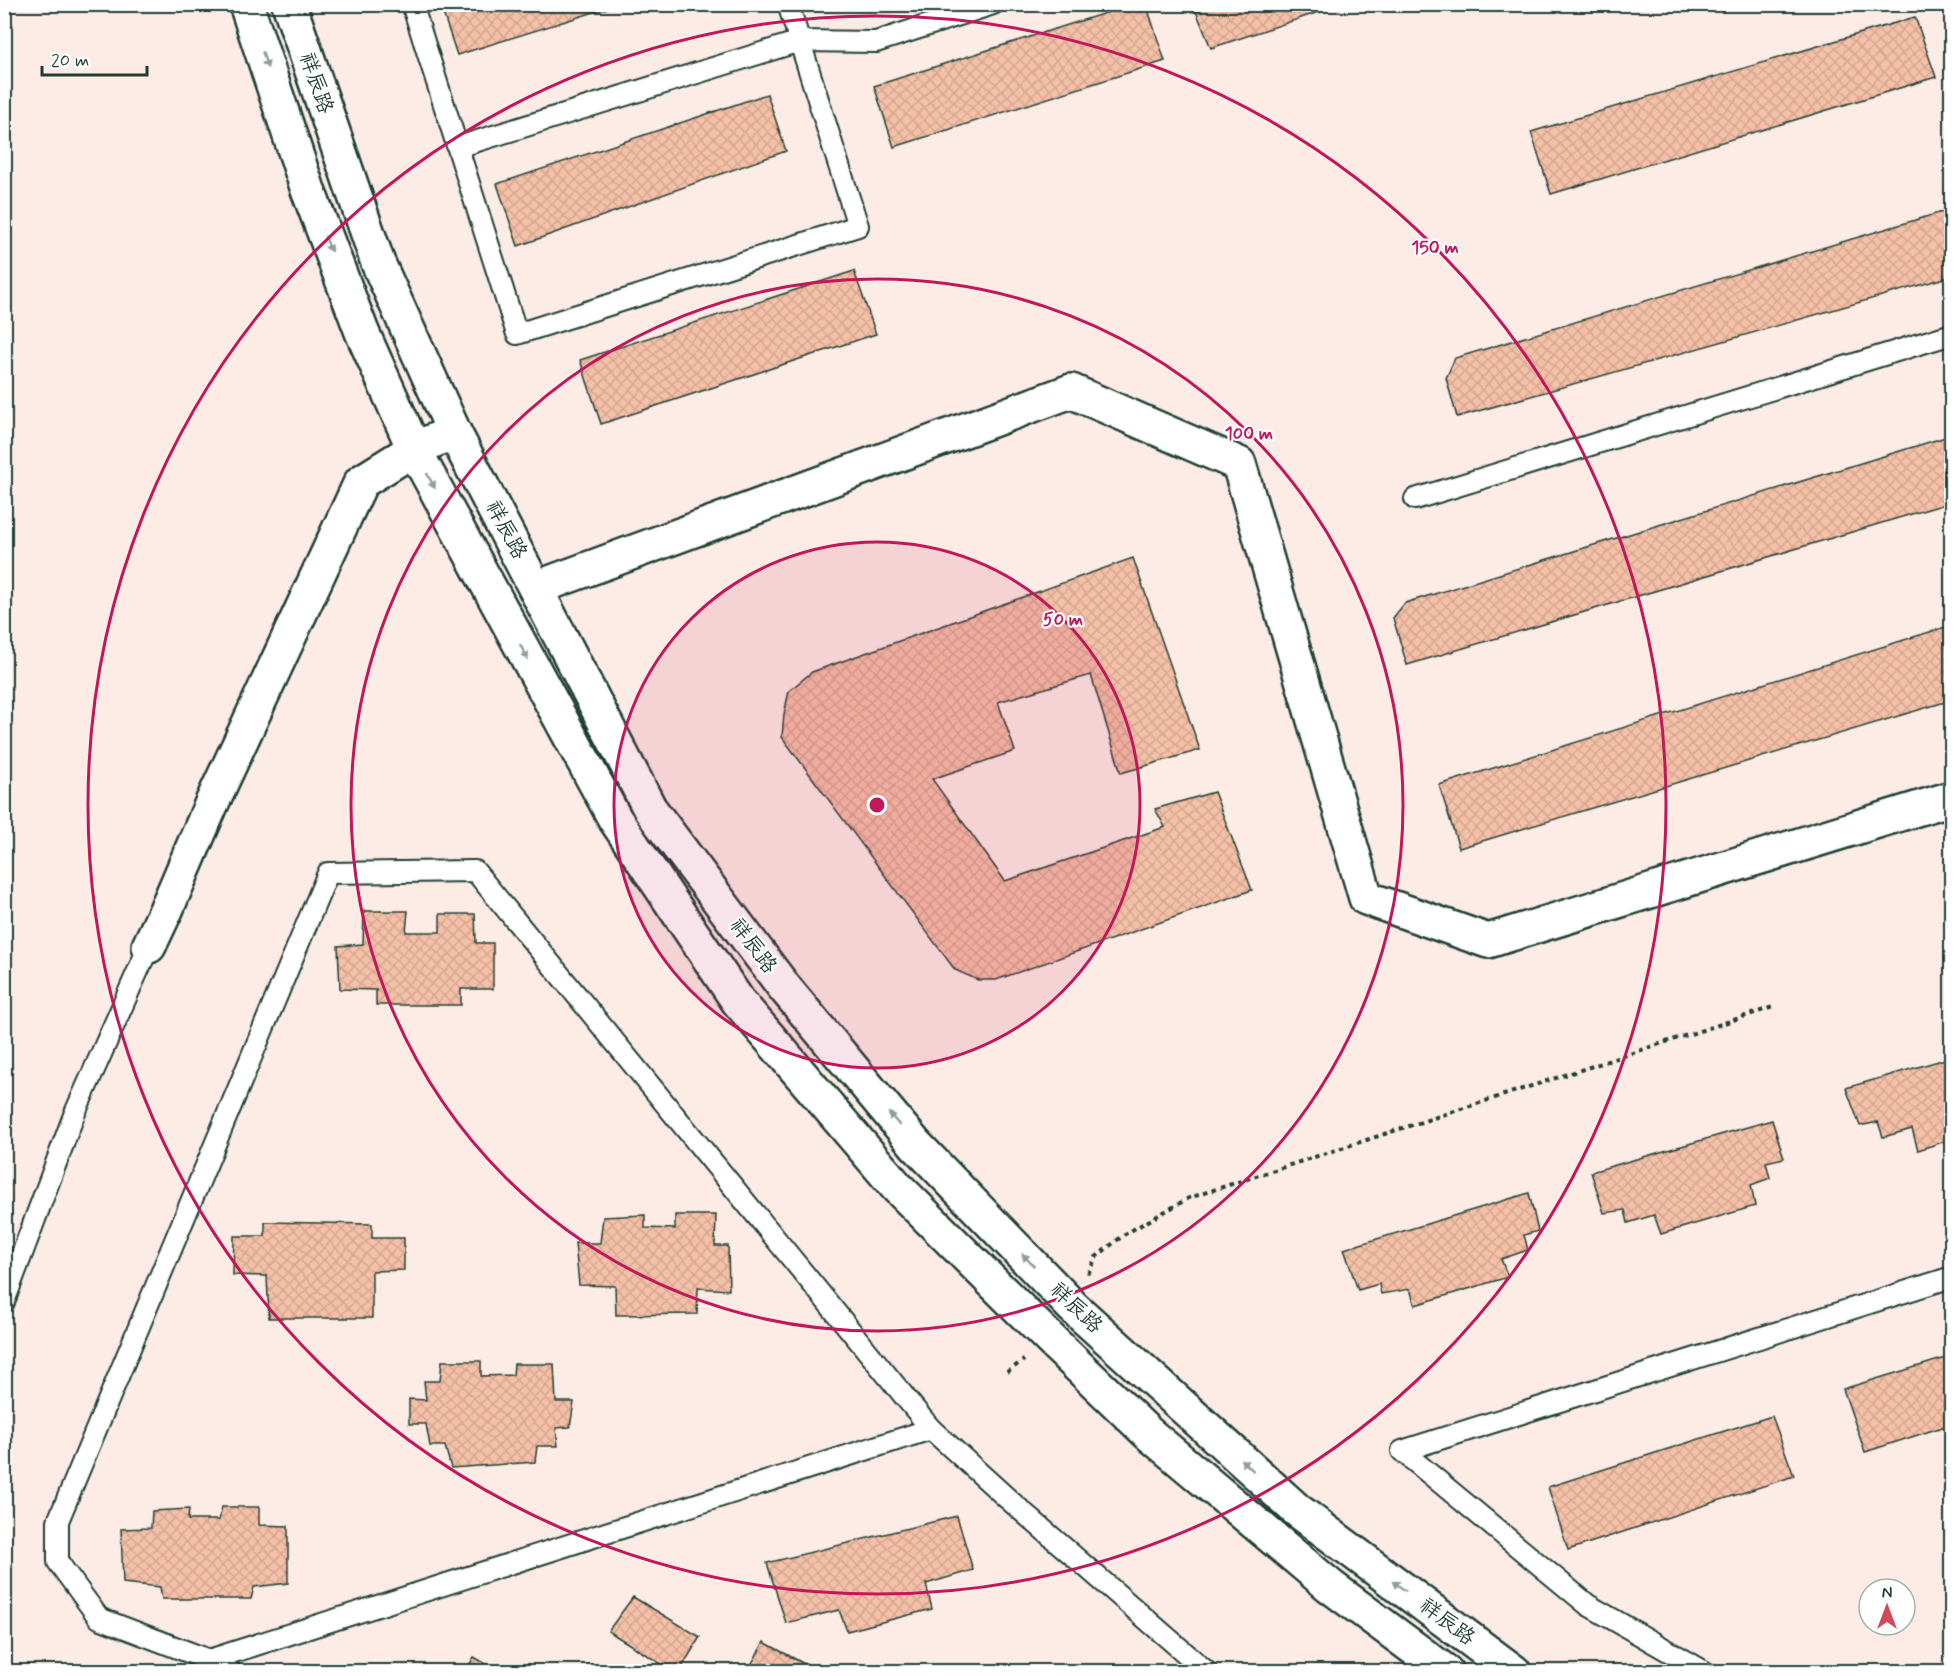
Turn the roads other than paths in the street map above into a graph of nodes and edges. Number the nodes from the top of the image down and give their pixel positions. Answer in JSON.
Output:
{"nodes":[{"id":1,"x":246,"y":4,"type":"edge"},
{"id":2,"x":289,"y":4,"type":"edge"},
{"id":3,"x":412,"y":4,"type":"edge"},
{"id":4,"x":788,"y":4,"type":"edge"},
{"id":5,"x":993,"y":4,"type":"edge"},
{"id":6,"x":800,"y":41,"type":"junction"},
{"id":7,"x":458,"y":147,"type":"junction"},
{"id":8,"x":1952,"y":334,"type":"edge"},
{"id":9,"x":454,"y":432,"type":"junction"},
{"id":10,"x":414,"y":449,"type":"junction"},
{"id":11,"x":1415,"y":499,"type":"dead end"},
{"id":12,"x":536,"y":588,"type":"junction"},
{"id":13,"x":1952,"y":798,"type":"edge"},
{"id":14,"x":149,"y":946,"type":"joint"},
{"id":15,"x":1952,"y":1276,"type":"edge"},
{"id":16,"x":4,"y":1302,"type":"edge"},
{"id":17,"x":931,"y":1429,"type":"junction"},
{"id":18,"x":209,"y":1660,"type":"junction"},
{"id":19,"x":231,"y":1671,"type":"edge"},
{"id":20,"x":1207,"y":1671,"type":"edge"},
{"id":21,"x":1446,"y":1671,"type":"edge"},
{"id":22,"x":1514,"y":1671,"type":"edge"},
{"id":23,"x":1705,"y":1671,"type":"edge"}],
"edges":[{"from":1,"to":10,"type":"street","name":"祥辰路","one_way":true},
{"from":2,"to":9,"type":"street","name":"祥辰路"},
{"from":3,"to":7,"type":"lane"},
{"from":4,"to":6,"type":"lane"},
{"from":5,"to":6,"type":"lane"},
{"from":6,"to":7,"type":"lane"},
{"from":6,"to":7,"type":"lane"},
{"from":8,"to":11,"type":"lane"},
{"from":9,"to":10,"type":"street"},
{"from":9,"to":12,"type":"street","name":"祥辰路"},
{"from":10,"to":14,"type":"street"},
{"from":10,"to":21,"type":"street","name":"祥辰路","one_way":true},
{"from":12,"to":13,"type":"street"},
{"from":22,"to":12,"type":"street","name":"祥辰路","one_way":true},
{"from":14,"to":16,"type":"lane"},
{"from":15,"to":23,"type":"lane"},
{"from":17,"to":18,"type":"lane"},
{"from":17,"to":18,"type":"lane"},
{"from":17,"to":20,"type":"lane"},
{"from":18,"to":19,"type":"lane"}]}
